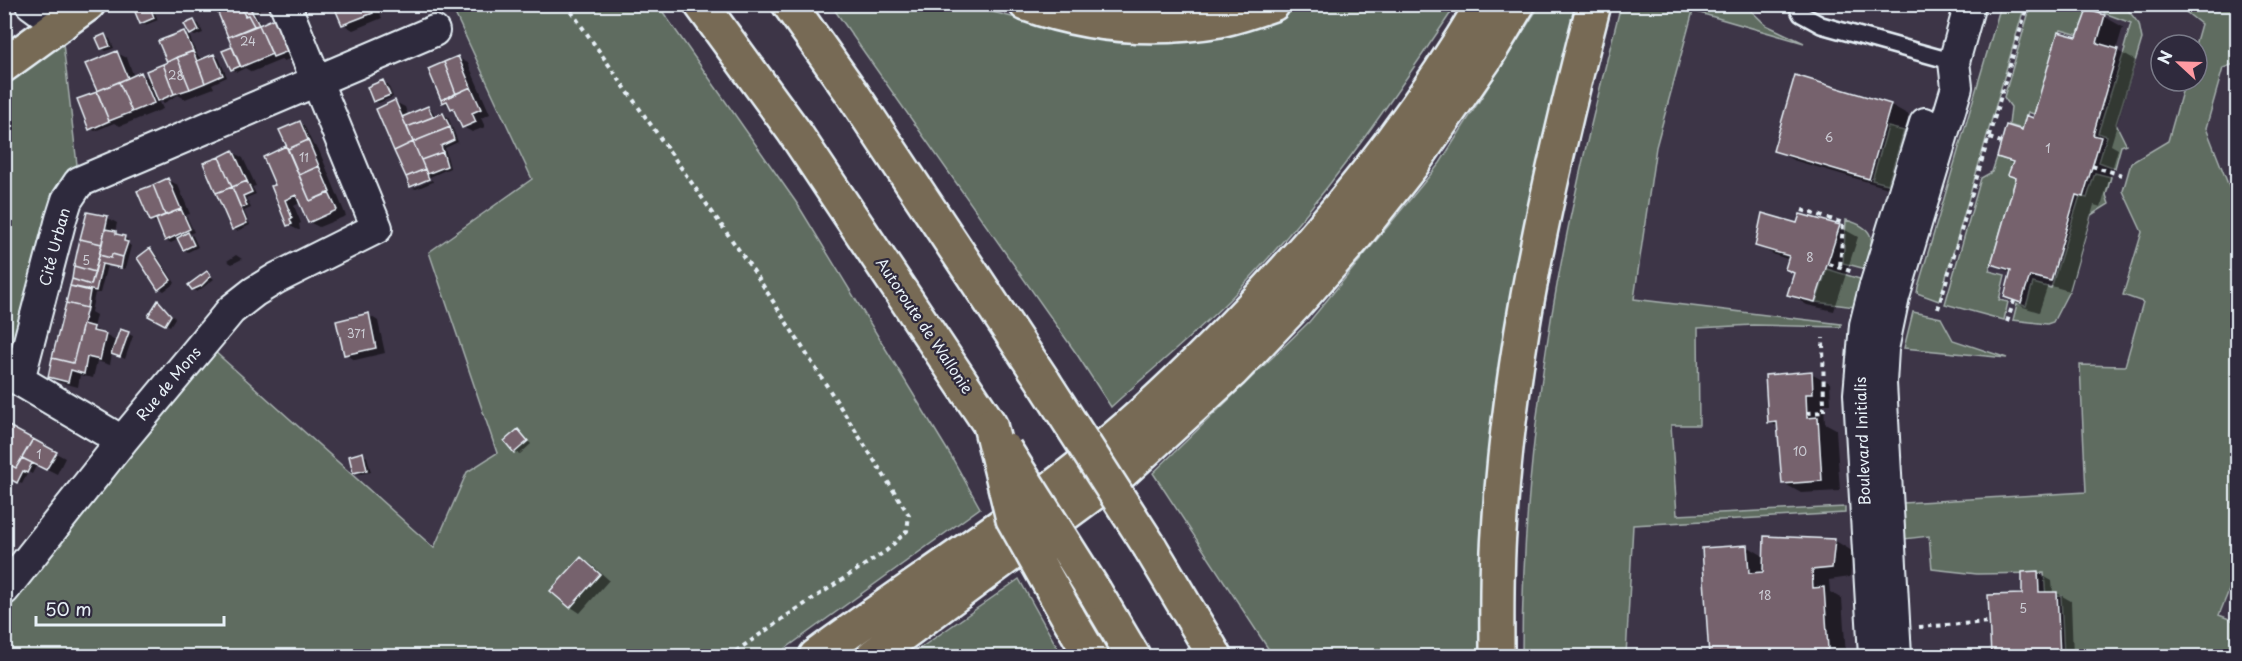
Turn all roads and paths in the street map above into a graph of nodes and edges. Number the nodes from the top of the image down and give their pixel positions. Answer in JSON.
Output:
{"nodes":[{"id":1,"x":31,"y":4,"type":"edge"},
{"id":2,"x":88,"y":4,"type":"edge"},
{"id":3,"x":285,"y":4,"type":"edge"},
{"id":4,"x":566,"y":4,"type":"edge"},
{"id":5,"x":701,"y":4,"type":"edge"},
{"id":6,"x":789,"y":4,"type":"edge"},
{"id":7,"x":1026,"y":4,"type":"edge"},
{"id":8,"x":1273,"y":4,"type":"edge"},
{"id":9,"x":1483,"y":4,"type":"edge"},
{"id":10,"x":1518,"y":4,"type":"edge"},
{"id":11,"x":1594,"y":4,"type":"edge"},
{"id":12,"x":1796,"y":4,"type":"edge"},
{"id":13,"x":1970,"y":4,"type":"edge"},
{"id":14,"x":2028,"y":4,"type":"edge"},
{"id":15,"x":2101,"y":4,"type":"edge"},
{"id":16,"x":2098,"y":13,"type":"dead end"},
{"id":17,"x":61,"y":26,"type":"junction"},
{"id":18,"x":434,"y":31,"type":"dead end"},
{"id":19,"x":1954,"y":62,"type":"junction"},
{"id":20,"x":4,"y":65,"type":"edge"},
{"id":21,"x":318,"y":81,"type":"junction"},
{"id":22,"x":1989,"y":138,"type":"junction"},
{"id":23,"x":2001,"y":142,"type":"dead end"},
{"id":24,"x":2092,"y":166,"type":"dead end"},
{"id":25,"x":2122,"y":175,"type":"dead end"},
{"id":26,"x":1802,"y":210,"type":"dead end"},
{"id":27,"x":1840,"y":268,"type":"dead end"},
{"id":28,"x":2014,"y":301,"type":"dead end"},
{"id":29,"x":1938,"y":309,"type":"dead end"},
{"id":30,"x":2007,"y":322,"type":"dead end"},
{"id":31,"x":1823,"y":338,"type":"dead end"},
{"id":32,"x":1807,"y":413,"type":"dead end"},
{"id":33,"x":990,"y":425,"type":"junction"},
{"id":34,"x":122,"y":441,"type":"junction"},
{"id":35,"x":4,"y":590,"type":"edge"},
{"id":36,"x":1989,"y":622,"type":"dead end"},
{"id":37,"x":1933,"y":626,"type":"dead end"},
{"id":38,"x":729,"y":657,"type":"edge"},
{"id":39,"x":816,"y":657,"type":"edge"},
{"id":40,"x":873,"y":657,"type":"edge"},
{"id":41,"x":1091,"y":657,"type":"edge"},
{"id":42,"x":1133,"y":657,"type":"edge"},
{"id":43,"x":1215,"y":657,"type":"edge"},
{"id":44,"x":1497,"y":657,"type":"edge"},
{"id":45,"x":1874,"y":657,"type":"edge"},
{"id":46,"x":1896,"y":657,"type":"edge"}],
"edges":[{"from":1,"to":17,"type":"street"},
{"from":2,"to":17,"type":"main road"},
{"from":3,"to":21,"type":"street"},
{"from":4,"to":38,"type":"path"},
{"from":5,"to":33,"type":"main road","name":"Autoroute de Wallonie"},
{"from":6,"to":43,"type":"main road","bridge":true},
{"from":7,"to":8,"type":"main road"},
{"from":9,"to":39,"type":"main road"},
{"from":10,"to":40,"type":"main road"},
{"from":11,"to":44,"type":"main road"},
{"from":12,"to":19,"type":"lane"},
{"from":13,"to":19,"type":"street","name":"Boulevard Initialis"},
{"from":14,"to":22,"type":"path"},
{"from":15,"to":16,"type":"path"},
{"from":17,"to":20,"type":"main road"},
{"from":18,"to":21,"type":"street","name":"Cité Urban"},
{"from":19,"to":45,"type":"street","name":"Boulevard Initialis"},
{"from":19,"to":46,"type":"street","name":"Boulevard Initialis"},
{"from":21,"to":34,"type":"street","name":"Rue de Mons"},
{"from":21,"to":34,"type":"street","name":"Cité Urban"},
{"from":22,"to":23,"type":"path"},
{"from":22,"to":29,"type":"path"},
{"from":24,"to":25,"type":"path"},
{"from":26,"to":27,"type":"path"},
{"from":28,"to":30,"type":"path"},
{"from":31,"to":32,"type":"path"},
{"from":33,"to":41,"type":"main road","bridge":true},
{"from":33,"to":42,"type":"main road","name":"Autoroute de Wallonie","bridge":true},
{"from":34,"to":35,"type":"street","name":"Rue de Mons"},
{"from":36,"to":37,"type":"path"}]}
